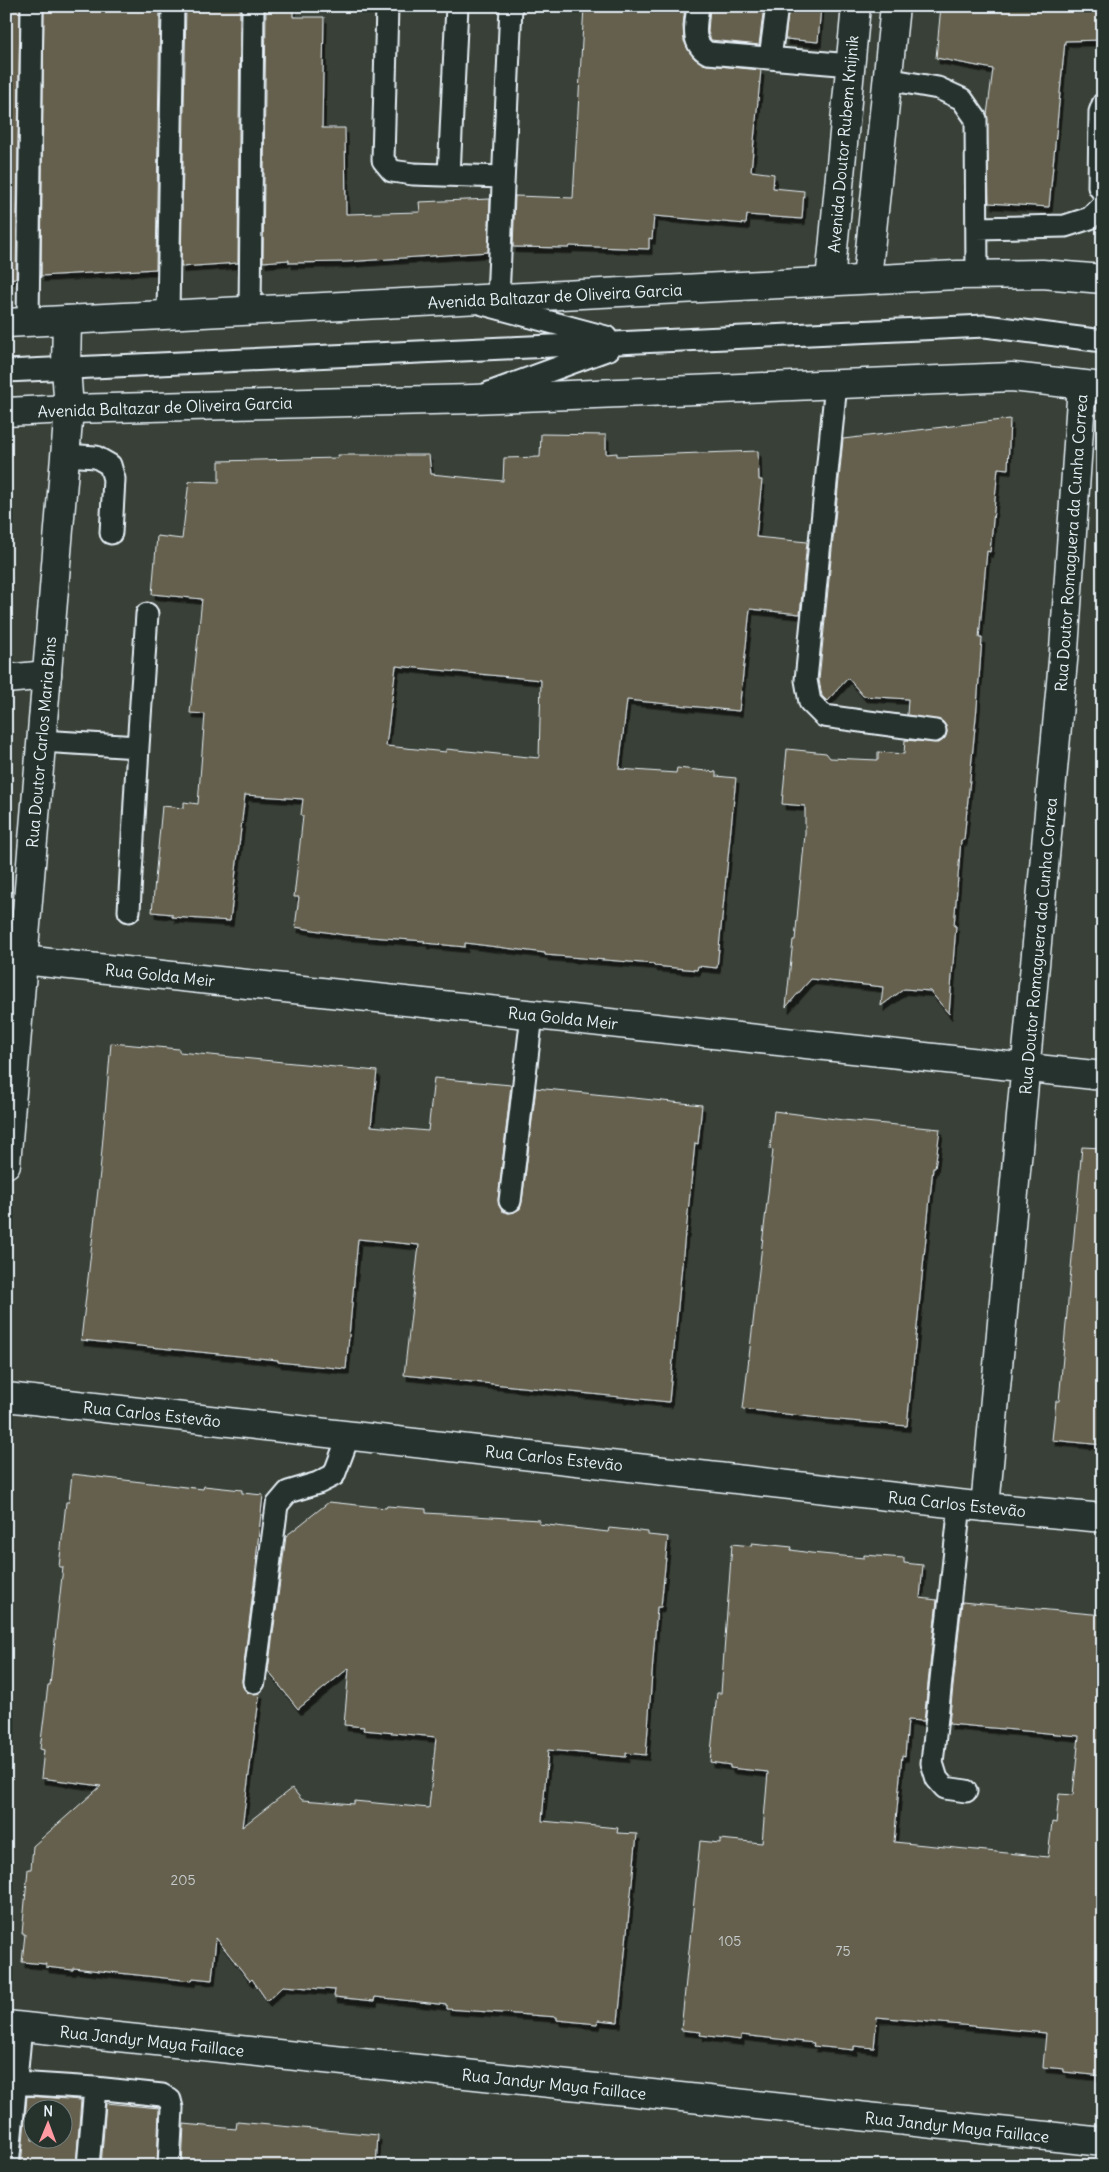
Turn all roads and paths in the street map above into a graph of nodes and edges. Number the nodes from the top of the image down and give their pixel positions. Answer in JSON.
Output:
{"nodes":[{"id":1,"x":32,"y":6,"type":"edge"},
{"id":2,"x":173,"y":6,"type":"edge"},
{"id":3,"x":253,"y":6,"type":"edge"},
{"id":4,"x":387,"y":6,"type":"edge"},
{"id":5,"x":457,"y":6,"type":"edge"},
{"id":6,"x":511,"y":6,"type":"edge"},
{"id":7,"x":698,"y":6,"type":"edge"},
{"id":8,"x":777,"y":6,"type":"edge"},
{"id":9,"x":856,"y":6,"type":"edge"},
{"id":10,"x":895,"y":6,"type":"edge"},
{"id":11,"x":770,"y":58,"type":"junction"},
{"id":12,"x":851,"y":65,"type":"junction"},
{"id":13,"x":887,"y":79,"type":"junction"},
{"id":14,"x":1103,"y":104,"type":"edge"},
{"id":15,"x":449,"y":175,"type":"junction"},
{"id":16,"x":502,"y":177,"type":"junction"},
{"id":17,"x":1103,"y":192,"type":"edge"},
{"id":18,"x":1103,"y":205,"type":"edge"},
{"id":19,"x":977,"y":228,"type":"junction"},
{"id":20,"x":977,"y":274,"type":"junction"},
{"id":21,"x":867,"y":279,"type":"junction"},
{"id":22,"x":1103,"y":279,"type":"edge"},
{"id":23,"x":830,"y":281,"type":"junction"},
{"id":24,"x":498,"y":298,"type":"junction"},
{"id":25,"x":468,"y":300,"type":"junction"},
{"id":26,"x":250,"y":311,"type":"junction"},
{"id":27,"x":168,"y":315,"type":"junction"},
{"id":28,"x":67,"y":320,"type":"junction"},
{"id":29,"x":17,"y":322,"type":"edge"},
{"id":30,"x":628,"y":342,"type":"junction"},
{"id":31,"x":1103,"y":342,"type":"edge"},
{"id":32,"x":66,"y":368,"type":"junction"},
{"id":33,"x":6,"y":371,"type":"edge"},
{"id":34,"x":836,"y":384,"type":"junction"},
{"id":35,"x":1092,"y":386,"type":"edge"},
{"id":36,"x":473,"y":399,"type":"junction"},
{"id":37,"x":69,"y":408,"type":"junction"},
{"id":38,"x":6,"y":412,"type":"edge"},
{"id":39,"x":65,"y":455,"type":"junction"},
{"id":40,"x":111,"y":533,"type":"dead end"},
{"id":41,"x":147,"y":614,"type":"dead end"},
{"id":42,"x":47,"y":675,"type":"junction"},
{"id":43,"x":6,"y":679,"type":"edge"},
{"id":44,"x":935,"y":730,"type":"dead end"},
{"id":45,"x":41,"y":742,"type":"junction"},
{"id":46,"x":138,"y":747,"type":"junction"},
{"id":47,"x":129,"y":911,"type":"dead end"},
{"id":48,"x":23,"y":960,"type":"junction"},
{"id":49,"x":532,"y":1015,"type":"junction"},
{"id":50,"x":1027,"y":1068,"type":"junction"},
{"id":51,"x":1103,"y":1076,"type":"edge"},
{"id":52,"x":6,"y":1164,"type":"edge"},
{"id":53,"x":510,"y":1201,"type":"dead end"},
{"id":54,"x":6,"y":1397,"type":"edge"},
{"id":55,"x":349,"y":1435,"type":"junction"},
{"id":56,"x":973,"y":1506,"type":"junction"},
{"id":57,"x":1103,"y":1518,"type":"edge"},
{"id":58,"x":254,"y":1682,"type":"dead end"},
{"id":59,"x":966,"y":1791,"type":"dead end"},
{"id":60,"x":14,"y":2026,"type":"edge"},
{"id":61,"x":17,"y":2083,"type":"junction"},
{"id":62,"x":95,"y":2088,"type":"junction"},
{"id":63,"x":1103,"y":2142,"type":"edge"},
{"id":64,"x":8,"y":2166,"type":"edge"},
{"id":65,"x":88,"y":2166,"type":"edge"},
{"id":66,"x":169,"y":2166,"type":"edge"}],
"edges":[{"from":1,"to":29,"type":"lane"},
{"from":2,"to":27,"type":"lane"},
{"from":3,"to":26,"type":"lane"},
{"from":4,"to":15,"type":"lane"},
{"from":5,"to":15,"type":"lane"},
{"from":6,"to":16,"type":"lane"},
{"from":7,"to":11,"type":"lane"},
{"from":8,"to":11,"type":"lane"},
{"from":9,"to":12,"type":"street","name":"Avenida Doutor Rubem Knijnik"},
{"from":10,"to":13,"type":"street"},
{"from":11,"to":12,"type":"lane"},
{"from":12,"to":23,"type":"street","name":"Avenida Doutor Rubem Knijnik"},
{"from":13,"to":19,"type":"lane"},
{"from":13,"to":21,"type":"street"},
{"from":14,"to":17,"type":"lane"},
{"from":15,"to":16,"type":"lane"},
{"from":16,"to":24,"type":"lane"},
{"from":18,"to":19,"type":"lane"},
{"from":19,"to":20,"type":"lane"},
{"from":20,"to":21,"type":"street","name":"Avenida Baltazar de Oliveira Garcia"},
{"from":20,"to":22,"type":"street","name":"Avenida Baltazar de Oliveira Garcia"},
{"from":21,"to":23,"type":"street","name":"Avenida Baltazar de Oliveira Garcia"},
{"from":23,"to":24,"type":"street","name":"Avenida Baltazar de Oliveira Garcia"},
{"from":24,"to":25,"type":"street","name":"Avenida Baltazar de Oliveira Garcia"},
{"from":25,"to":26,"type":"street","name":"Avenida Baltazar de Oliveira Garcia"},
{"from":25,"to":30,"type":"lane"},
{"from":26,"to":27,"type":"street","name":"Avenida Baltazar de Oliveira Garcia"},
{"from":27,"to":28,"type":"street","name":"Avenida Baltazar de Oliveira Garcia"},
{"from":28,"to":29,"type":"street","name":"Avenida Baltazar de Oliveira Garcia"},
{"from":28,"to":32,"type":"street","name":"Rua Doutor Carlos Maria Bins"},
{"from":30,"to":31,"type":"lane"},
{"from":30,"to":32,"type":"lane"},
{"from":30,"to":36,"type":"lane"},
{"from":32,"to":33,"type":"lane"},
{"from":32,"to":37,"type":"street","name":"Rua Doutor Carlos Maria Bins"},
{"from":34,"to":35,"type":"street","name":"Avenida Baltazar de Oliveira Garcia"},
{"from":34,"to":36,"type":"street","name":"Avenida Baltazar de Oliveira Garcia"},
{"from":34,"to":44,"type":"lane"},
{"from":35,"to":50,"type":"street","name":"Rua Doutor Romaguera da Cunha Correa"},
{"from":36,"to":37,"type":"street","name":"Avenida Baltazar de Oliveira Garcia"},
{"from":37,"to":38,"type":"street","name":"Avenida Baltazar de Oliveira Garcia"},
{"from":37,"to":39,"type":"street","name":"Rua Doutor Carlos Maria Bins"},
{"from":39,"to":40,"type":"lane"},
{"from":39,"to":42,"type":"street","name":"Rua Doutor Carlos Maria Bins"},
{"from":41,"to":46,"type":"lane"},
{"from":42,"to":43,"type":"street"},
{"from":42,"to":45,"type":"street","name":"Rua Doutor Carlos Maria Bins"},
{"from":45,"to":46,"type":"lane"},
{"from":45,"to":48,"type":"street","name":"Rua Doutor Carlos Maria Bins"},
{"from":46,"to":47,"type":"lane"},
{"from":48,"to":49,"type":"street","name":"Rua Golda Meir"},
{"from":48,"to":52,"type":"street","name":"Rua Doutor Carlos Maria Bins"},
{"from":49,"to":50,"type":"street","name":"Rua Golda Meir"},
{"from":49,"to":53,"type":"lane"},
{"from":50,"to":51,"type":"street","name":"Rua Golda Meir"},
{"from":50,"to":56,"type":"street","name":"Rua Doutor Romaguera da Cunha Correa"},
{"from":54,"to":55,"type":"street","name":"Rua Carlos Estevão"},
{"from":55,"to":56,"type":"street","name":"Rua Carlos Estevão"},
{"from":55,"to":58,"type":"lane"},
{"from":56,"to":57,"type":"street","name":"Rua Carlos Estevão"},
{"from":56,"to":59,"type":"lane"},
{"from":60,"to":61,"type":"lane"},
{"from":60,"to":63,"type":"street","name":"Rua Jandyr Maya Faillace"},
{"from":61,"to":62,"type":"lane"},
{"from":61,"to":64,"type":"lane"},
{"from":62,"to":65,"type":"lane"},
{"from":62,"to":66,"type":"lane"}]}
